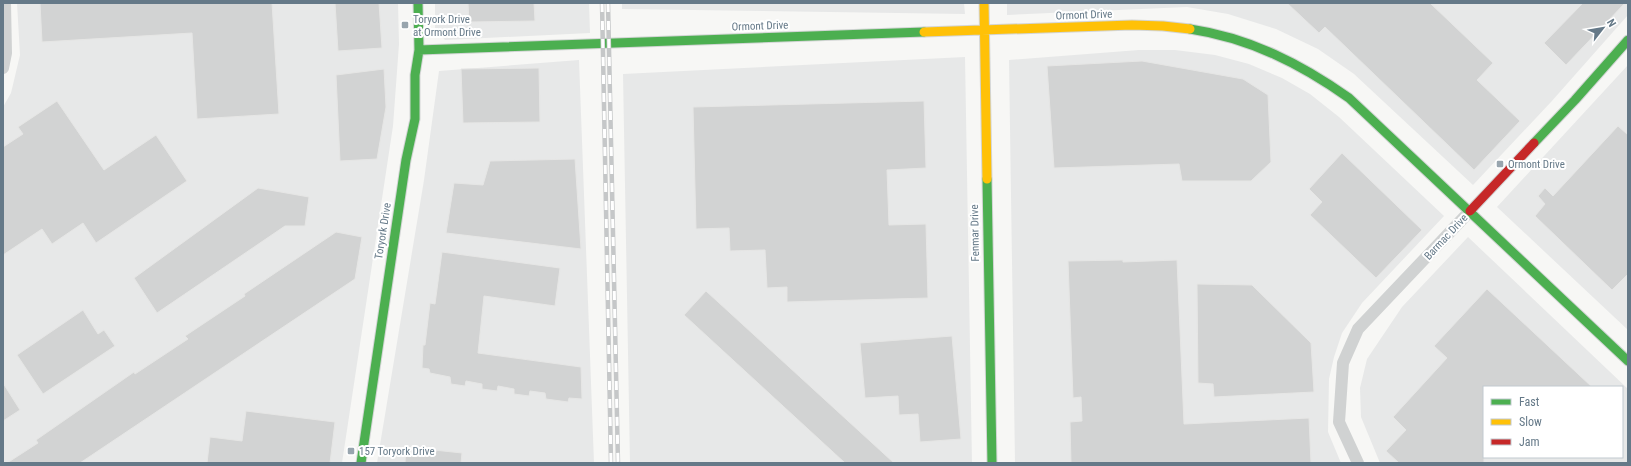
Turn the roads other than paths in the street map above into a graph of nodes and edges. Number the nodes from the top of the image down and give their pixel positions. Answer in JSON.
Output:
{"nodes":[{"id":1,"x":4,"y":3,"type":"edge"},
{"id":2,"x":418,"y":3,"type":"edge"},
{"id":3,"x":984,"y":3,"type":"edge"},
{"id":4,"x":984,"y":30,"type":"junction"},
{"id":5,"x":1628,"y":40,"type":"edge"},
{"id":6,"x":419,"y":50,"type":"junction"},
{"id":7,"x":3,"y":68,"type":"edge"},
{"id":8,"x":1470,"y":211,"type":"junction"},
{"id":9,"x":1628,"y":361,"type":"edge"},
{"id":10,"x":361,"y":463,"type":"edge"},
{"id":11,"x":992,"y":463,"type":"edge"},
{"id":12,"x":1358,"y":463,"type":"edge"}],
"edges":[{"from":1,"to":7,"type":"street"},
{"from":2,"to":6,"type":"street","name":"Toryork Drive"},
{"from":3,"to":4,"type":"street","name":"Fenmar Drive"},
{"from":4,"to":6,"type":"street","name":"Ormont Drive"},
{"from":4,"to":8,"type":"street","name":"Ormont Drive"},
{"from":4,"to":11,"type":"street","name":"Fenmar Drive"},
{"from":5,"to":8,"type":"street","name":"Barmac Drive"},
{"from":6,"to":10,"type":"street","name":"Toryork Drive"},
{"from":8,"to":9,"type":"street","name":"Ormont Drive"},
{"from":8,"to":12,"type":"street","name":"Barmac Drive"}]}
